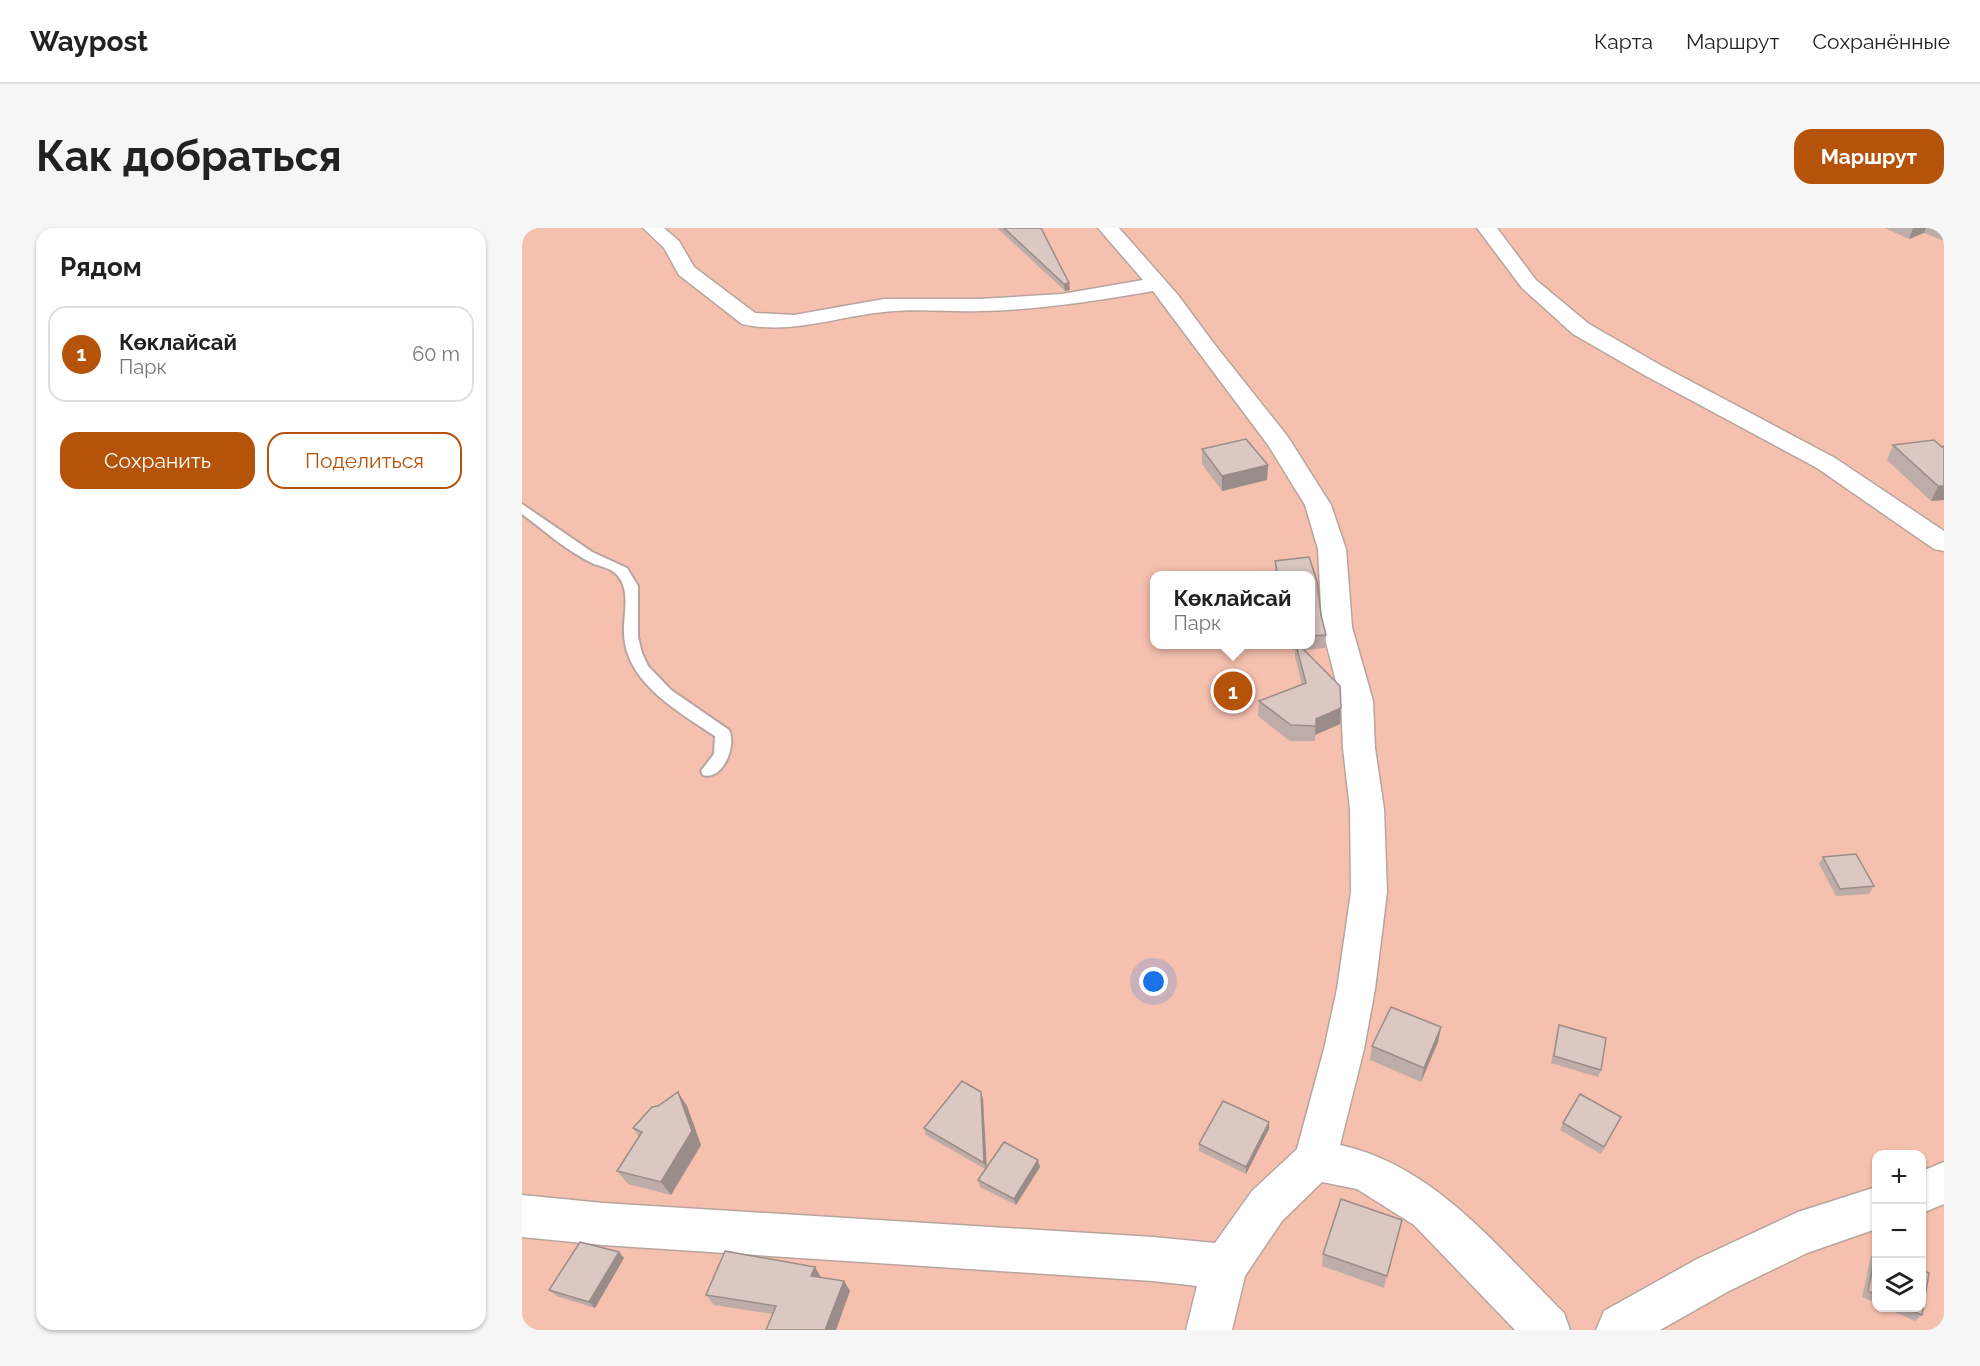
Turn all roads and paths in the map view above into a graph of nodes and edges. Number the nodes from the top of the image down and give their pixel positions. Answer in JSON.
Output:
{"nodes":[{"id":1,"x":653,"y":228,"type":"edge"},
{"id":2,"x":1108,"y":228,"type":"edge"},
{"id":3,"x":1486,"y":228,"type":"edge"},
{"id":4,"x":1157,"y":284,"type":"junction"},
{"id":5,"x":522,"y":508,"type":"edge"},
{"id":6,"x":1944,"y":543,"type":"edge"},
{"id":7,"x":709,"y":771,"type":"dead end"},
{"id":8,"x":1316,"y":1160,"type":"junction"},
{"id":9,"x":1944,"y":1182,"type":"edge"},
{"id":10,"x":1926,"y":1190,"type":"edge"},
{"id":11,"x":1872,"y":1209,"type":"edge"},
{"id":12,"x":522,"y":1216,"type":"edge"},
{"id":13,"x":1225,"y":1267,"type":"junction"},
{"id":14,"x":1209,"y":1330,"type":"edge"},
{"id":15,"x":1547,"y":1330,"type":"edge"},
{"id":16,"x":1618,"y":1330,"type":"edge"}],
"edges":[{"from":1,"to":4,"type":"street"},
{"from":2,"to":4,"type":"street"},
{"from":3,"to":6,"type":"street"},
{"from":4,"to":8,"type":"street"},
{"from":5,"to":7,"type":"lane"},
{"from":8,"to":13,"type":"street"},
{"from":8,"to":15,"type":"street"},
{"from":9,"to":10,"type":"street"},
{"from":11,"to":16,"type":"street"},
{"from":12,"to":13,"type":"street"},
{"from":13,"to":14,"type":"street"}]}
